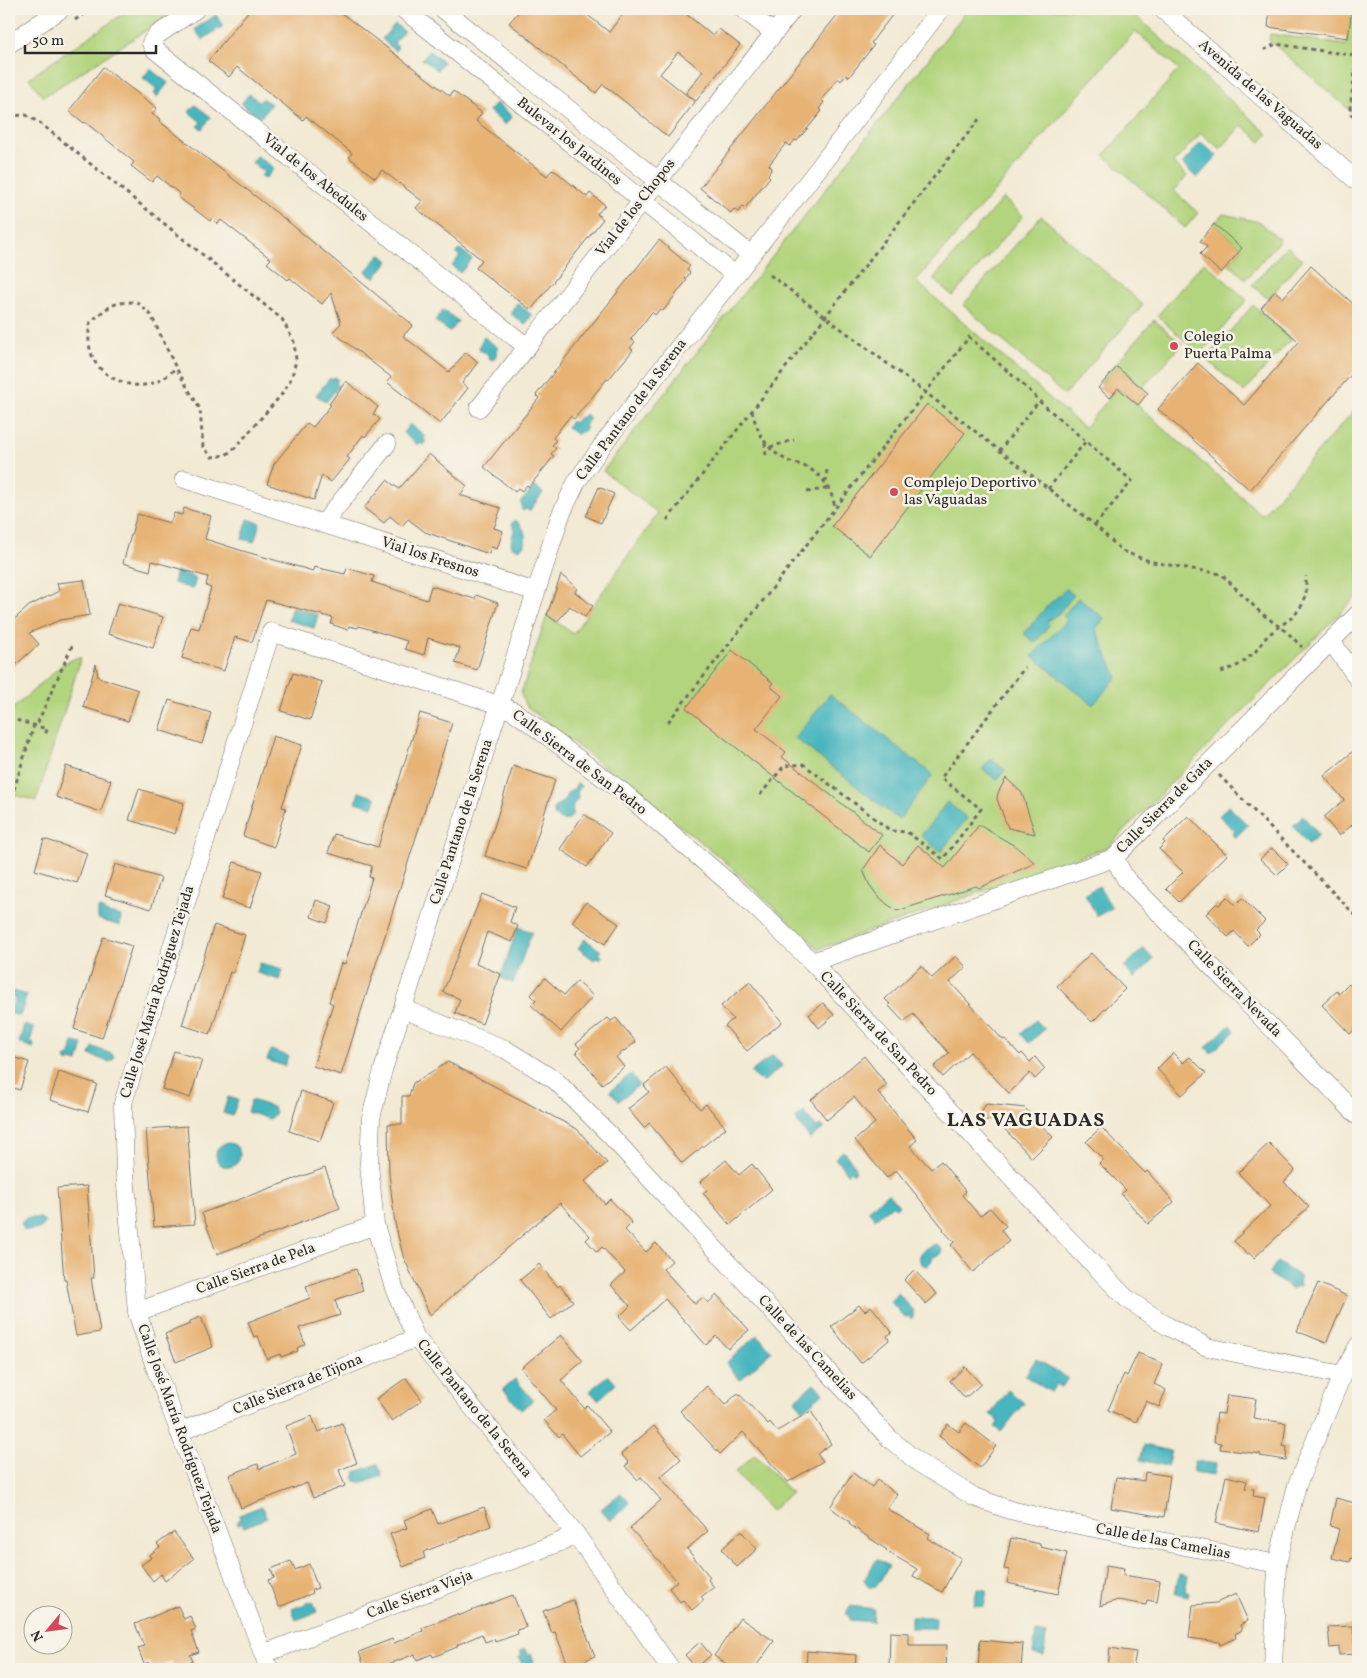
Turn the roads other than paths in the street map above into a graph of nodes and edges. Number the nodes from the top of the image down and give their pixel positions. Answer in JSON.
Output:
{"nodes":[{"id":1,"x":60,"y":9,"type":"edge"},
{"id":2,"x":196,"y":9,"type":"edge"},
{"id":3,"x":403,"y":9,"type":"edge"},
{"id":4,"x":443,"y":9,"type":"edge"},
{"id":5,"x":743,"y":9,"type":"edge"},
{"id":6,"x":793,"y":9,"type":"edge"},
{"id":7,"x":941,"y":9,"type":"edge"},
{"id":8,"x":1162,"y":9,"type":"edge"},
{"id":9,"x":774,"y":33,"type":"junction"},
{"id":10,"x":9,"y":44,"type":"edge"},
{"id":11,"x":658,"y":181,"type":"junction"},
{"id":12,"x":1358,"y":182,"type":"edge"},
{"id":13,"x":642,"y":201,"type":"junction"},
{"id":14,"x":751,"y":255,"type":"junction"},
{"id":15,"x":735,"y":275,"type":"junction"},
{"id":16,"x":527,"y":347,"type":"junction"},
{"id":17,"x":479,"y":408,"type":"dead end"},
{"id":18,"x":387,"y":444,"type":"dead end"},
{"id":19,"x":184,"y":479,"type":"dead end"},
{"id":20,"x":323,"y":524,"type":"junction"},
{"id":21,"x":536,"y":592,"type":"junction"},
{"id":22,"x":1358,"y":614,"type":"edge"},
{"id":23,"x":1331,"y":640,"type":"junction"},
{"id":24,"x":1358,"y":680,"type":"edge"},
{"id":25,"x":499,"y":705,"type":"junction"},
{"id":26,"x":1114,"y":858,"type":"junction"},
{"id":27,"x":812,"y":962,"type":"junction"},
{"id":28,"x":403,"y":1010,"type":"junction"},
{"id":29,"x":1358,"y":1116,"type":"edge"},
{"id":30,"x":375,"y":1225,"type":"junction"},
{"id":31,"x":137,"y":1312,"type":"junction"},
{"id":32,"x":416,"y":1338,"type":"junction"},
{"id":33,"x":1358,"y":1346,"type":"edge"},
{"id":34,"x":1342,"y":1374,"type":"junction"},
{"id":35,"x":179,"y":1432,"type":"junction"},
{"id":36,"x":575,"y":1533,"type":"junction"},
{"id":37,"x":1277,"y":1564,"type":"junction"},
{"id":38,"x":266,"y":1662,"type":"edge"},
{"id":39,"x":671,"y":1669,"type":"edge"},
{"id":40,"x":1272,"y":1669,"type":"edge"}],
"edges":[{"from":1,"to":10,"type":"street"},
{"from":2,"to":16,"type":"street","name":"Vial de los Abedules"},
{"from":3,"to":13,"type":"street","name":"Bulevar los Jardines"},
{"from":4,"to":11,"type":"street","name":"Bulevar los Jardines"},
{"from":5,"to":9,"type":"street"},
{"from":6,"to":9,"type":"street","name":"Vial de los Chopos"},
{"from":7,"to":14,"type":"street","name":"Calle Pantano de la Serena"},
{"from":8,"to":12,"type":"street","name":"Avenida de las Vaguadas"},
{"from":9,"to":11,"type":"street","name":"Vial de los Chopos"},
{"from":11,"to":13,"type":"street","name":"Vial de los Chopos"},
{"from":11,"to":14,"type":"street","name":"Bulevar los Jardines"},
{"from":13,"to":15,"type":"street","name":"Bulevar los Jardines"},
{"from":13,"to":16,"type":"street","name":"Vial de los Chopos"},
{"from":14,"to":15,"type":"street","name":"Calle Pantano de la Serena"},
{"from":15,"to":21,"type":"street","name":"Calle Pantano de la Serena"},
{"from":16,"to":17,"type":"street","name":"Vial de los Chopos"},
{"from":18,"to":20,"type":"street"},
{"from":19,"to":20,"type":"street","name":"Vial los Fresnos"},
{"from":20,"to":21,"type":"street","name":"Vial los Fresnos"},
{"from":21,"to":25,"type":"street","name":"Calle Pantano de la Serena"},
{"from":22,"to":23,"type":"street","name":"Calle Sierra de Gata"},
{"from":23,"to":24,"type":"street"},
{"from":23,"to":26,"type":"street","name":"Calle Sierra de Gata"},
{"from":25,"to":27,"type":"street","name":"Calle Sierra de San Pedro"},
{"from":25,"to":28,"type":"street","name":"Calle Pantano de la Serena"},
{"from":25,"to":31,"type":"street","name":"Calle José María Rodríguez Tejada"},
{"from":26,"to":27,"type":"street","name":"Calle Sierra de Gata"},
{"from":26,"to":29,"type":"street","name":"Calle Sierra Nevada"},
{"from":27,"to":34,"type":"street","name":"Calle Sierra de San Pedro"},
{"from":28,"to":30,"type":"street","name":"Calle Pantano de la Serena"},
{"from":28,"to":37,"type":"street","name":"Calle de las Camelias"},
{"from":30,"to":31,"type":"street","name":"Calle Sierra de Pela"},
{"from":30,"to":32,"type":"street","name":"Calle Pantano de la Serena"},
{"from":31,"to":35,"type":"street","name":"Calle José María Rodríguez Tejada"},
{"from":32,"to":35,"type":"street","name":"Calle Sierra de Tijona"},
{"from":32,"to":36,"type":"street","name":"Calle Pantano de la Serena"},
{"from":33,"to":34,"type":"street"},
{"from":34,"to":37,"type":"street"},
{"from":35,"to":38,"type":"street","name":"Calle José María Rodríguez Tejada"},
{"from":36,"to":38,"type":"street","name":"Calle Sierra Vieja"},
{"from":36,"to":39,"type":"street","name":"Calle Pantano de la Serena"},
{"from":37,"to":40,"type":"street"}]}
